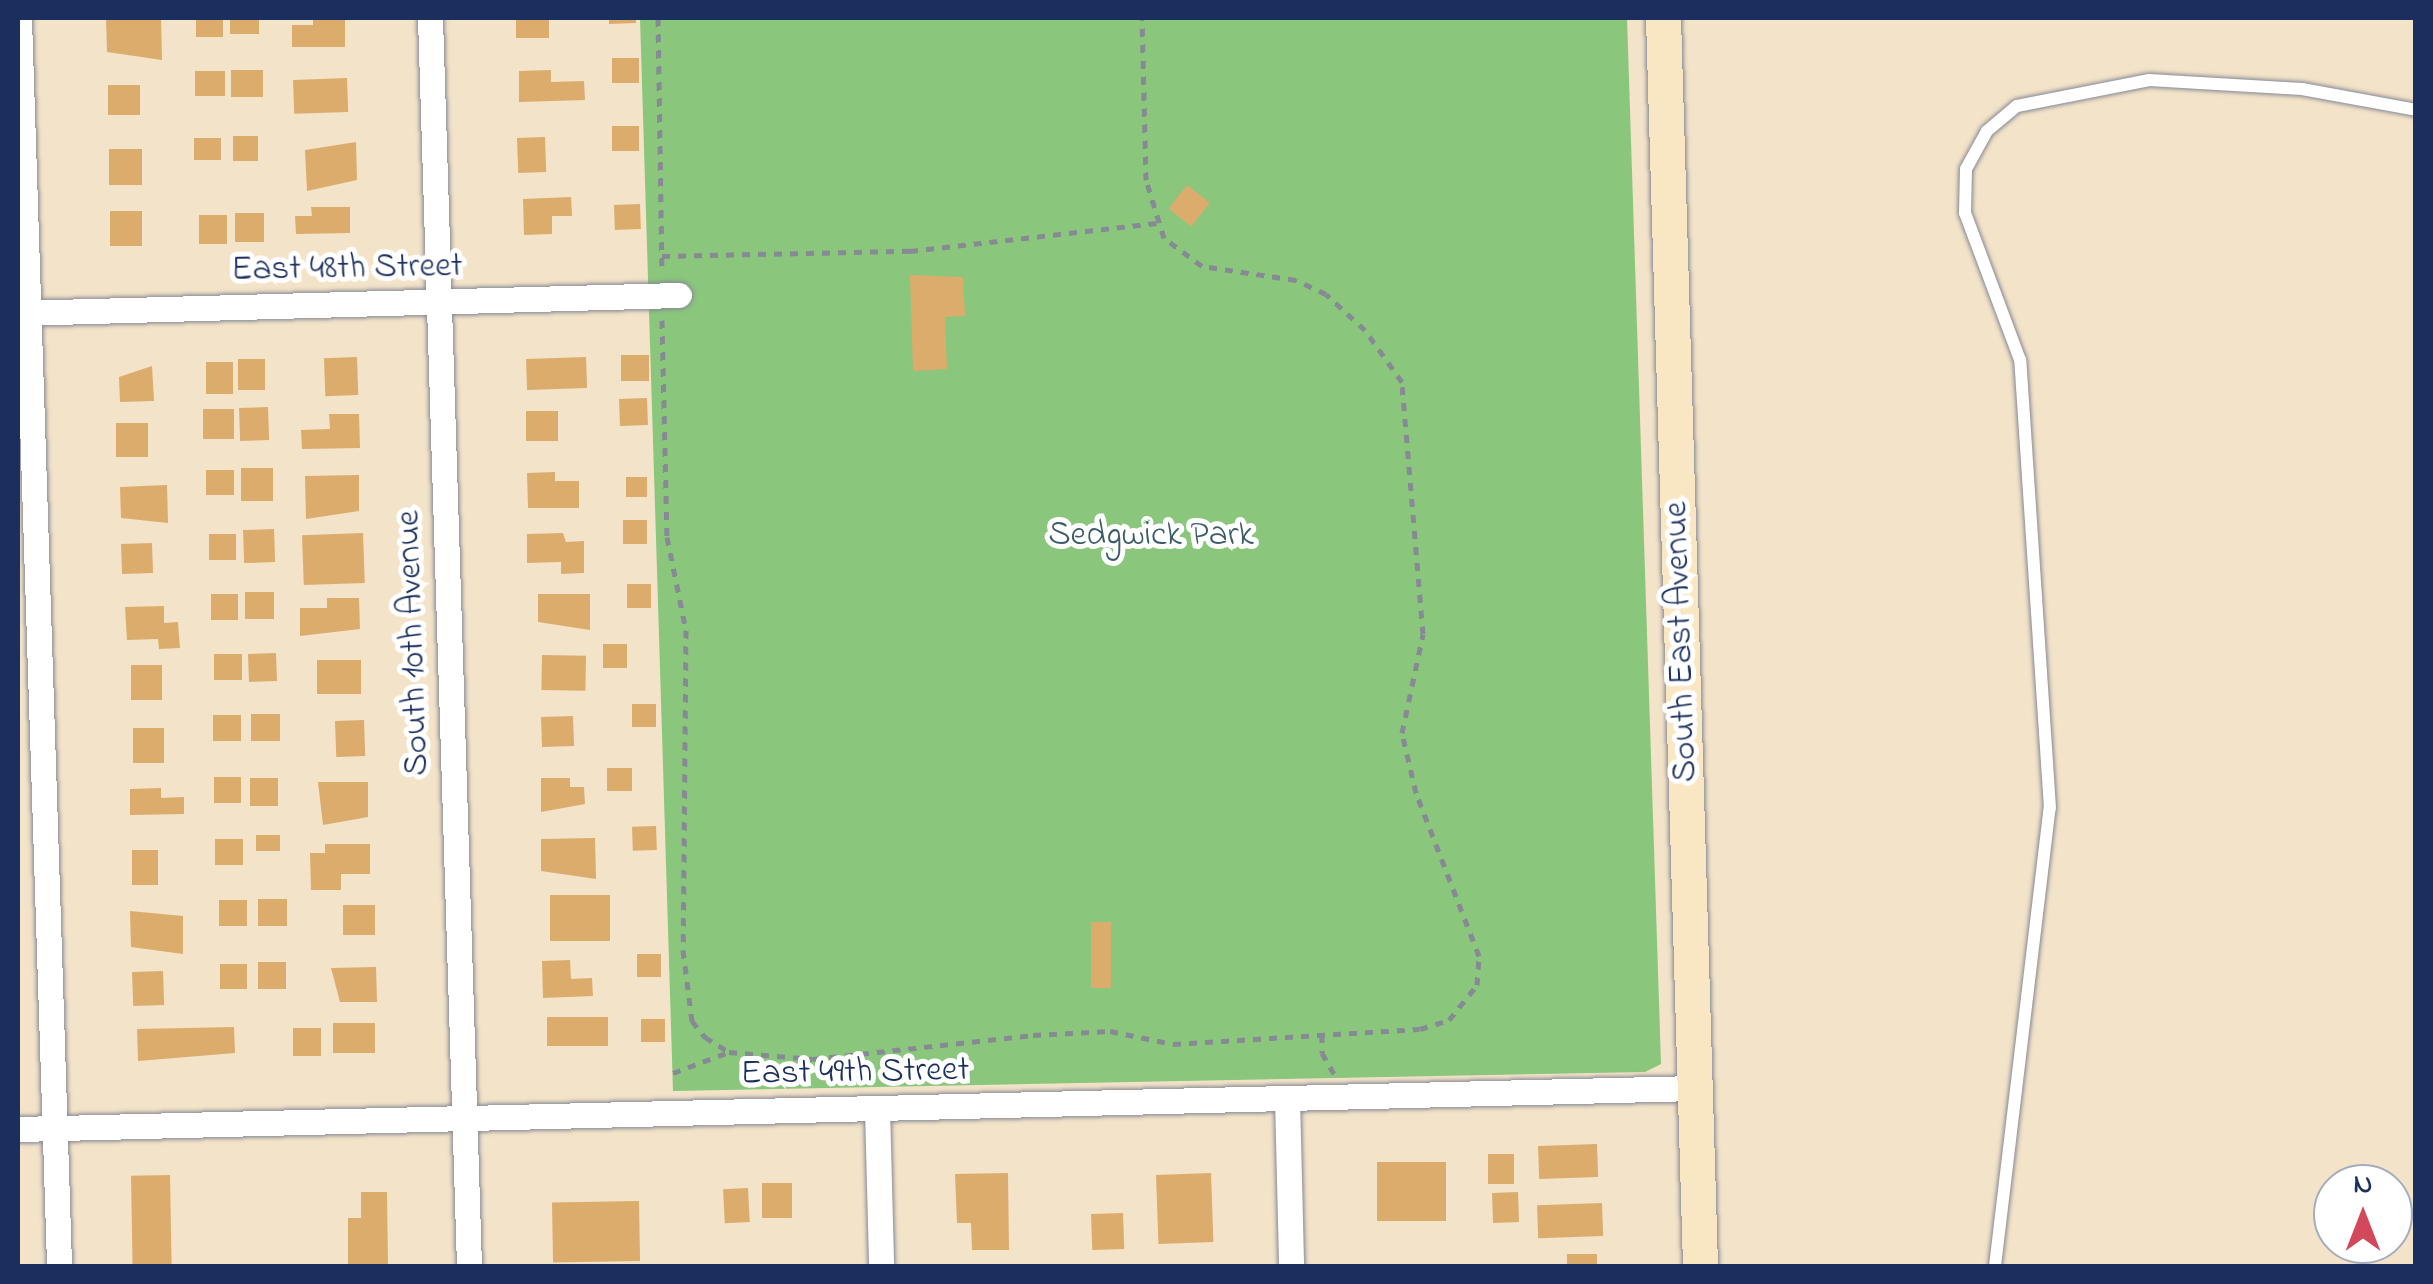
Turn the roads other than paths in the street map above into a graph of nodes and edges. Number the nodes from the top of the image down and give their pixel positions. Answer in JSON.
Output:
{"nodes":[{"id":1,"x":20,"y":18,"type":"edge"},
{"id":2,"x":430,"y":18,"type":"edge"},
{"id":3,"x":1663,"y":18,"type":"edge"},
{"id":4,"x":2416,"y":110,"type":"edge"},
{"id":5,"x":670,"y":295,"type":"road end"},
{"id":6,"x":438,"y":302,"type":"junction"},
{"id":7,"x":23,"y":312,"type":"edge"},
{"id":8,"x":1695,"y":1088,"type":"junction"},
{"id":9,"x":1286,"y":1098,"type":"junction"},
{"id":10,"x":877,"y":1108,"type":"junction"},
{"id":11,"x":464,"y":1118,"type":"junction"},
{"id":12,"x":18,"y":1128,"type":"edge"},
{"id":13,"x":54,"y":1128,"type":"junction"},
{"id":14,"x":58,"y":1266,"type":"edge"},
{"id":15,"x":468,"y":1266,"type":"edge"},
{"id":16,"x":881,"y":1266,"type":"edge"},
{"id":17,"x":1291,"y":1266,"type":"edge"},
{"id":18,"x":1700,"y":1266,"type":"edge"},
{"id":19,"x":1995,"y":1266,"type":"edge"}],
"edges":[{"from":1,"to":7,"type":"street"},
{"from":2,"to":6,"type":"street","name":"South 10th Avenue"},
{"from":3,"to":8,"type":"main road","name":"South East Avenue"},
{"from":4,"to":19,"type":"lane"},
{"from":5,"to":6,"type":"street","name":"East 48th Street"},
{"from":6,"to":7,"type":"street","name":"East 48th Street"},
{"from":6,"to":11,"type":"street","name":"South 10th Avenue"},
{"from":7,"to":13,"type":"street"},
{"from":8,"to":9,"type":"street","name":"East 49th Street"},
{"from":8,"to":18,"type":"main road","name":"South East Avenue"},
{"from":9,"to":10,"type":"street","name":"East 49th Street"},
{"from":9,"to":17,"type":"street"},
{"from":10,"to":11,"type":"street","name":"East 49th Street"},
{"from":10,"to":16,"type":"street"},
{"from":11,"to":13,"type":"street","name":"East 49th Street"},
{"from":11,"to":15,"type":"street","name":"South 10th Avenue"},
{"from":12,"to":13,"type":"street","name":"East 49th Street"},
{"from":13,"to":14,"type":"street"}]}
